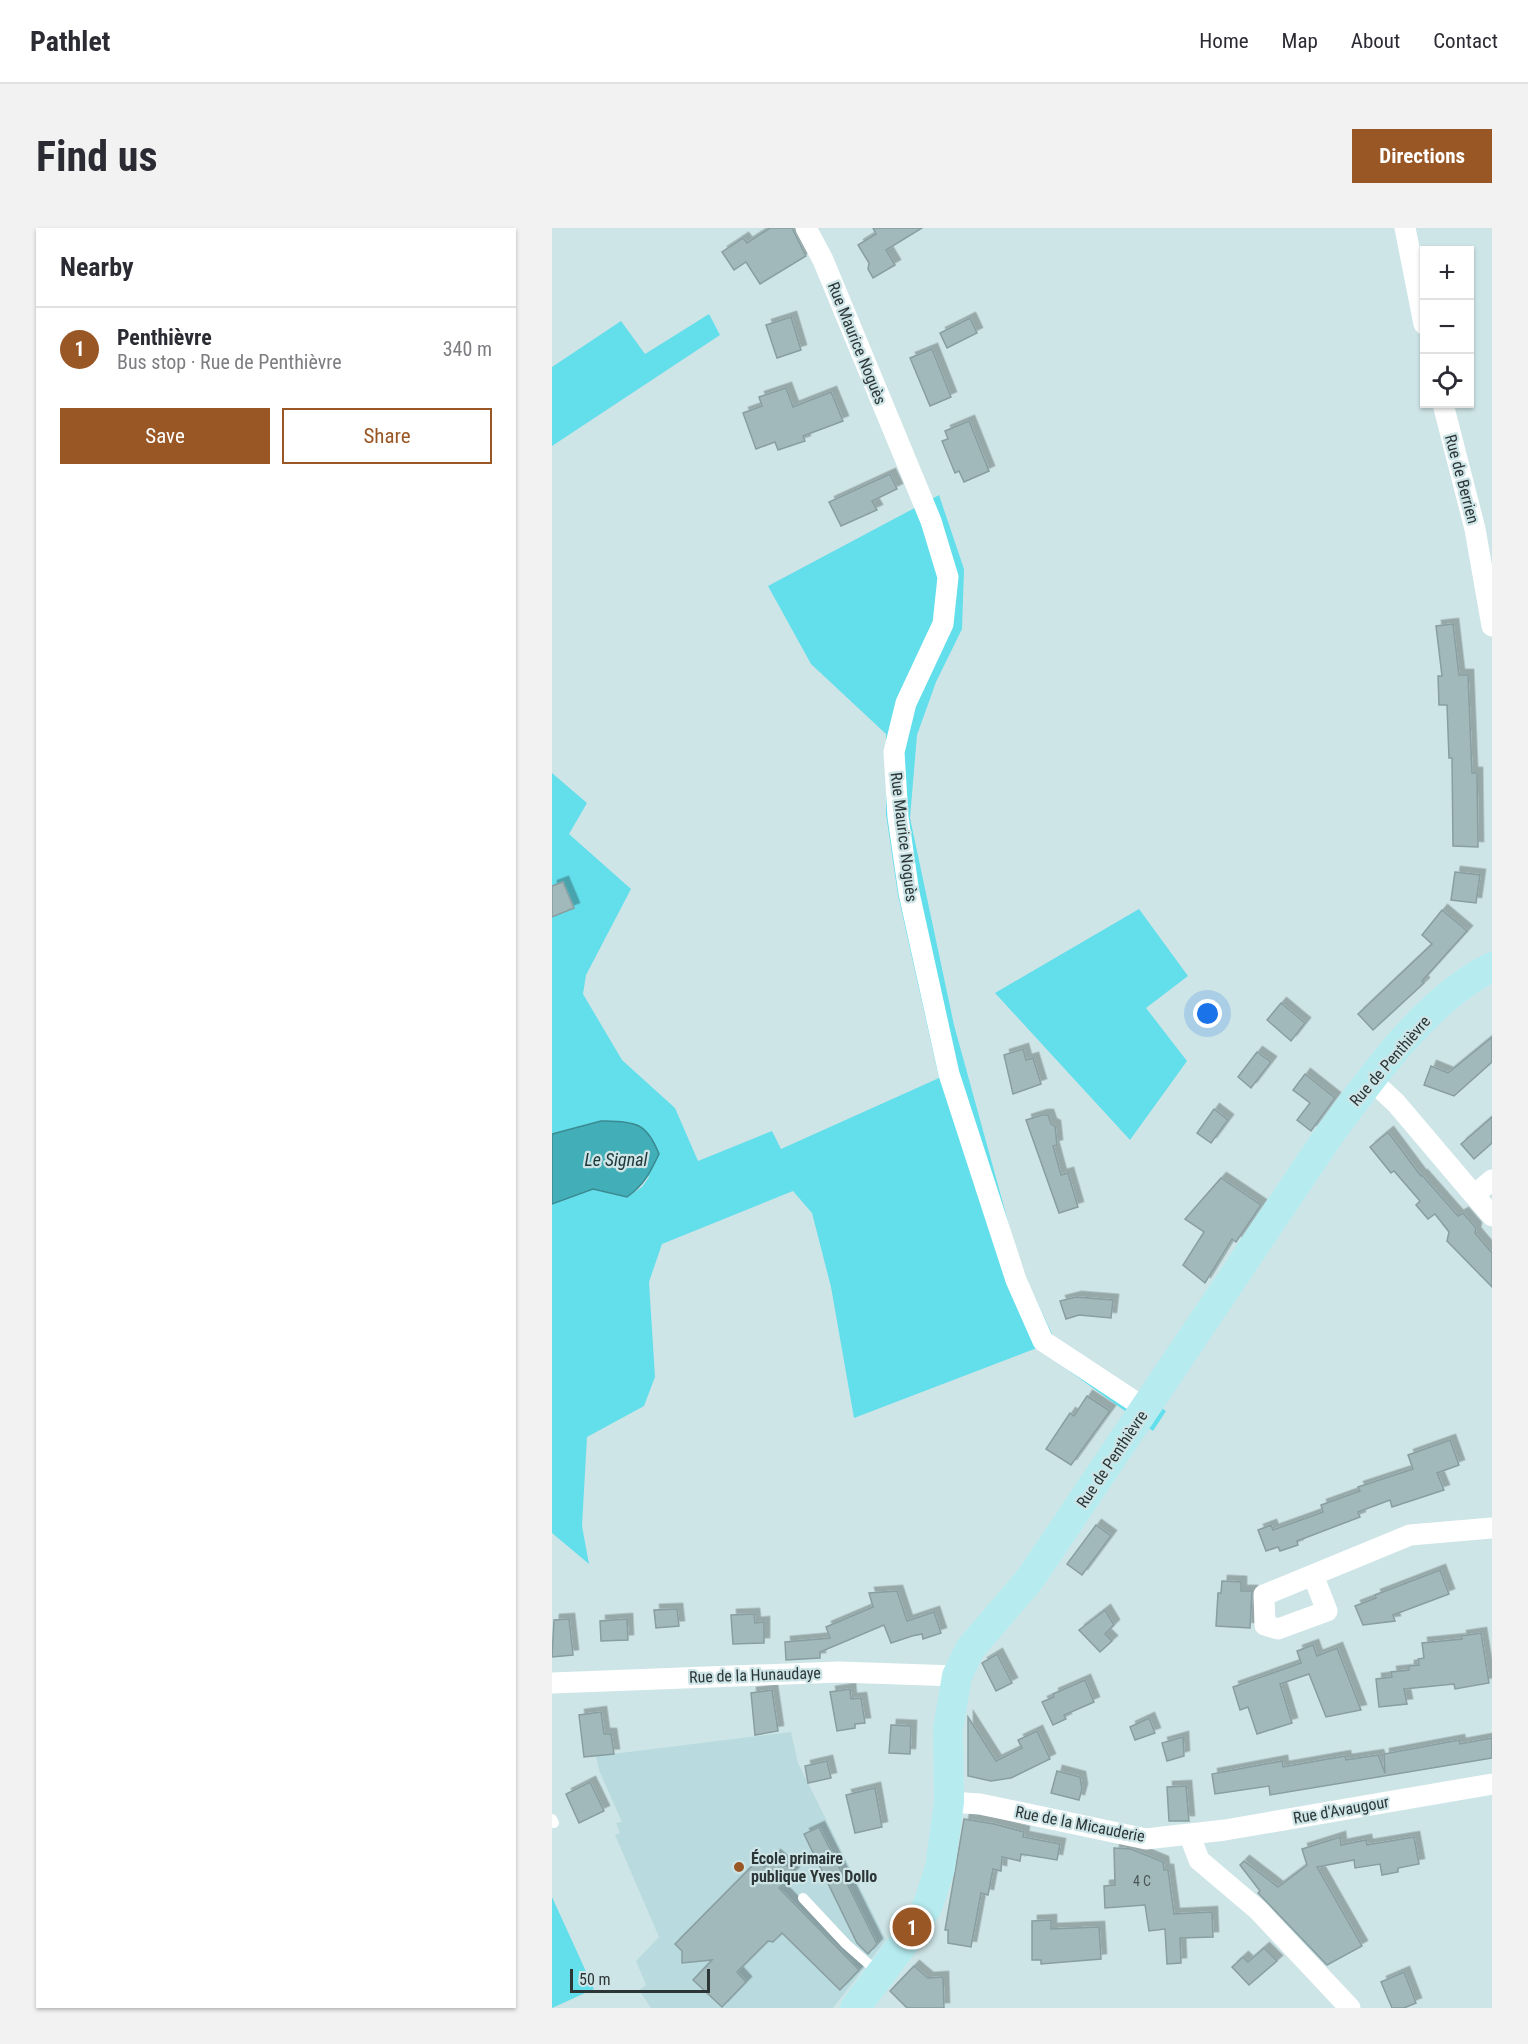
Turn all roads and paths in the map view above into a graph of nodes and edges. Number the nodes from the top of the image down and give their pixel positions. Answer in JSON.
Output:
{"nodes":[{"id":1,"x":806,"y":228,"type":"edge"},
{"id":2,"x":1405,"y":228,"type":"edge"},
{"id":3,"x":1420,"y":300,"type":"edge"},
{"id":4,"x":1444,"y":408,"type":"edge"},
{"id":5,"x":1492,"y":626,"type":"edge"},
{"id":6,"x":1492,"y":967,"type":"edge"},
{"id":7,"x":1370,"y":1079,"type":"junction"},
{"id":8,"x":1492,"y":1180,"type":"edge"},
{"id":9,"x":1474,"y":1195,"type":"junction"},
{"id":10,"x":1492,"y":1216,"type":"edge"},
{"id":11,"x":1146,"y":1409,"type":"junction"},
{"id":12,"x":1492,"y":1528,"type":"edge"},
{"id":13,"x":1314,"y":1575,"type":"dead end"},
{"id":14,"x":957,"y":1676,"type":"junction"},
{"id":15,"x":552,"y":1683,"type":"edge"},
{"id":16,"x":1492,"y":1784,"type":"edge"},
{"id":17,"x":949,"y":1802,"type":"junction"},
{"id":18,"x":1190,"y":1836,"type":"junction"},
{"id":19,"x":803,"y":1899,"type":"dead end"},
{"id":20,"x":880,"y":1974,"type":"junction"},
{"id":21,"x":855,"y":2008,"type":"edge"},
{"id":22,"x":1350,"y":2008,"type":"edge"}],
"edges":[{"from":1,"to":11,"type":"street","name":"Rue Maurice Noguès"},
{"from":2,"to":3,"type":"street"},
{"from":4,"to":5,"type":"street","name":"Rue de Berrien"},
{"from":6,"to":7,"type":"street","name":"Rue de Penthièvre"},
{"from":7,"to":9,"type":"street"},
{"from":7,"to":11,"type":"street","name":"Rue de Penthièvre"},
{"from":8,"to":9,"type":"street"},
{"from":9,"to":10,"type":"street"},
{"from":11,"to":14,"type":"street","name":"Rue de Penthièvre"},
{"from":12,"to":13,"type":"street"},
{"from":14,"to":15,"type":"street","name":"Rue de la Hunaudaye"},
{"from":14,"to":17,"type":"street","name":"Rue de Penthièvre"},
{"from":16,"to":18,"type":"street","name":"Rue d'Avaugour"},
{"from":17,"to":18,"type":"street","name":"Rue de la Micauderie"},
{"from":17,"to":20,"type":"street","name":"Rue de Penthièvre"},
{"from":18,"to":22,"type":"street"},
{"from":19,"to":20,"type":"lane"},
{"from":20,"to":21,"type":"street","name":"Rue de Penthièvre"}]}
